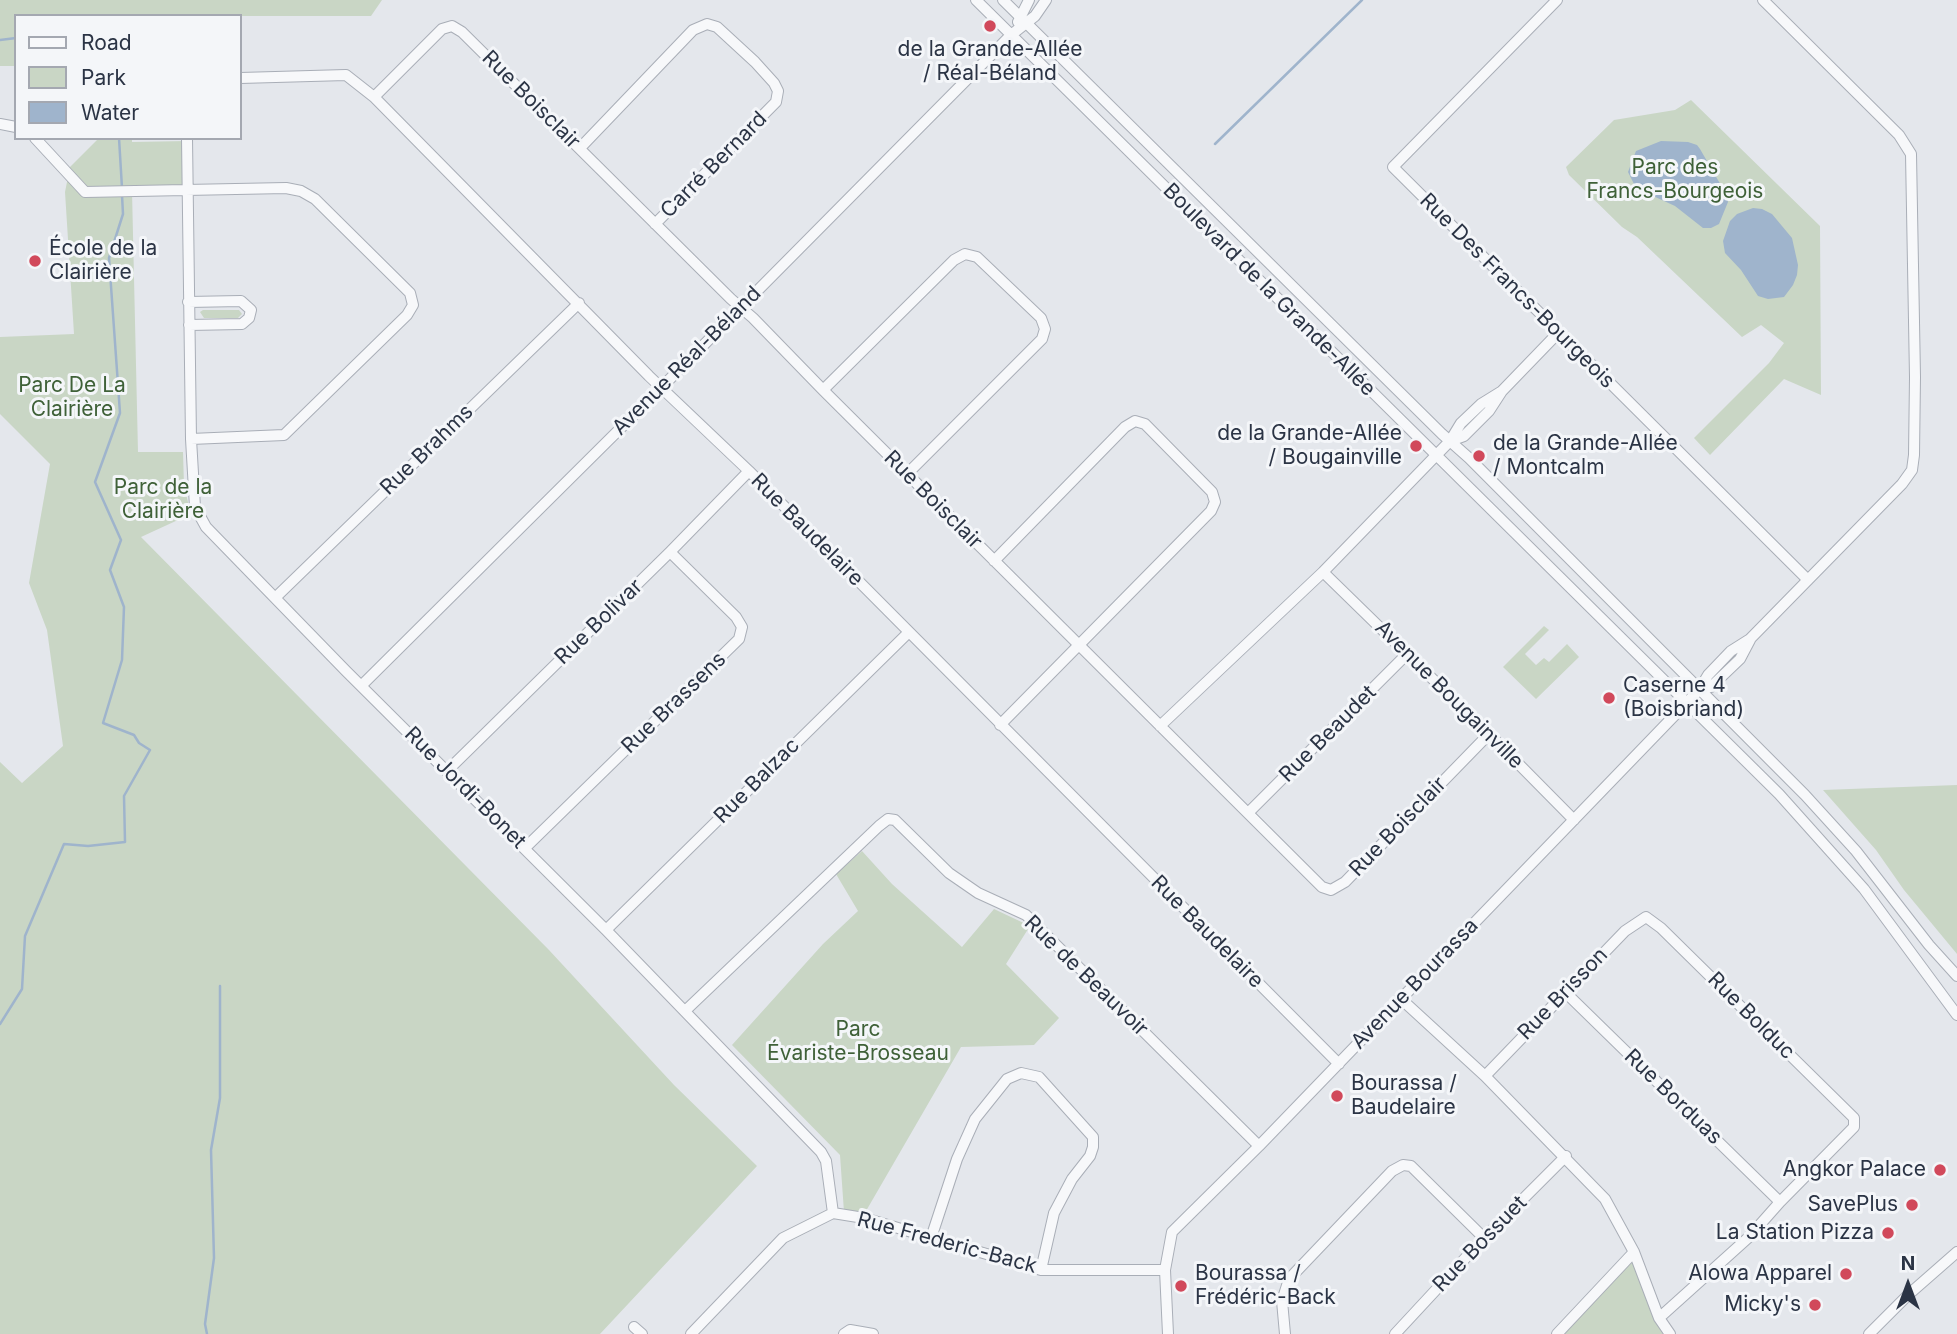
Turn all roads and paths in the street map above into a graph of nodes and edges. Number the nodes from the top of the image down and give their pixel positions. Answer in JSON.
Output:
{"nodes":[{"id":1,"x":976,"y":0,"type":"edge"},
{"id":2,"x":1003,"y":0,"type":"edge"},
{"id":3,"x":1029,"y":0,"type":"edge"},
{"id":4,"x":1046,"y":0,"type":"edge"},
{"id":5,"x":1557,"y":0,"type":"edge"},
{"id":6,"x":1763,"y":0,"type":"edge"},
{"id":7,"x":1024,"y":20,"type":"junction"},
{"id":8,"x":1011,"y":35,"type":"junction"},
{"id":9,"x":242,"y":78,"type":"edge"},
{"id":10,"x":374,"y":97,"type":"junction"},
{"id":11,"x":37,"y":140,"type":"edge"},
{"id":12,"x":187,"y":140,"type":"edge"},
{"id":13,"x":580,"y":148,"type":"junction"},
{"id":14,"x":188,"y":190,"type":"junction"},
{"id":15,"x":655,"y":224,"type":"junction"},
{"id":16,"x":188,"y":302,"type":"junction"},
{"id":17,"x":579,"y":303,"type":"junction"},
{"id":18,"x":741,"y":307,"type":"junction"},
{"id":19,"x":189,"y":326,"type":"junction"},
{"id":20,"x":1559,"y":332,"type":"junction"},
{"id":21,"x":661,"y":387,"type":"junction"},
{"id":22,"x":823,"y":390,"type":"junction"},
{"id":23,"x":191,"y":439,"type":"junction"},
{"id":24,"x":1450,"y":441,"type":"junction"},
{"id":25,"x":1436,"y":455,"type":"junction"},
{"id":26,"x":749,"y":471,"type":"junction"},
{"id":27,"x":907,"y":474,"type":"junction"},
{"id":28,"x":670,"y":552,"type":"junction"},
{"id":29,"x":994,"y":561,"type":"junction"},
{"id":30,"x":1323,"y":572,"type":"junction"},
{"id":31,"x":1808,"y":580,"type":"junction"},
{"id":32,"x":276,"y":597,"type":"junction"},
{"id":33,"x":908,"y":633,"type":"junction"},
{"id":34,"x":1079,"y":645,"type":"junction"},
{"id":35,"x":1407,"y":654,"type":"junction"},
{"id":36,"x":361,"y":686,"type":"junction"},
{"id":37,"x":1699,"y":690,"type":"junction"},
{"id":38,"x":1686,"y":703,"type":"junction"},
{"id":39,"x":1000,"y":724,"type":"junction"},
{"id":40,"x":1160,"y":726,"type":"junction"},
{"id":41,"x":1489,"y":734,"type":"junction"},
{"id":42,"x":447,"y":771,"type":"junction"},
{"id":43,"x":1248,"y":813,"type":"junction"},
{"id":44,"x":1574,"y":820,"type":"junction"},
{"id":45,"x":526,"y":848,"type":"junction"},
{"id":46,"x":1646,"y":917,"type":"joint"},
{"id":47,"x":606,"y":930,"type":"junction"},
{"id":48,"x":1957,"y":976,"type":"edge"},
{"id":49,"x":1565,"y":992,"type":"junction"},
{"id":50,"x":1400,"y":998,"type":"junction"},
{"id":51,"x":685,"y":1011,"type":"junction"},
{"id":52,"x":1957,"y":1015,"type":"edge"},
{"id":53,"x":1339,"y":1064,"type":"junction"},
{"id":54,"x":1485,"y":1076,"type":"junction"},
{"id":55,"x":1259,"y":1146,"type":"junction"},
{"id":56,"x":1566,"y":1156,"type":"junction"},
{"id":57,"x":1780,"y":1202,"type":"junction"},
{"id":58,"x":833,"y":1213,"type":"junction"},
{"id":59,"x":931,"y":1238,"type":"junction"},
{"id":60,"x":1484,"y":1238,"type":"junction"},
{"id":61,"x":1634,"y":1252,"type":"junction"},
{"id":62,"x":1957,"y":1252,"type":"edge"},
{"id":63,"x":1041,"y":1270,"type":"junction"},
{"id":64,"x":1165,"y":1270,"type":"junction"},
{"id":65,"x":1659,"y":1318,"type":"junction"},
{"id":66,"x":691,"y":1334,"type":"edge"},
{"id":67,"x":844,"y":1334,"type":"edge"},
{"id":68,"x":873,"y":1334,"type":"edge"},
{"id":69,"x":1168,"y":1334,"type":"edge"},
{"id":70,"x":1286,"y":1334,"type":"edge"},
{"id":71,"x":1395,"y":1334,"type":"edge"},
{"id":72,"x":1557,"y":1334,"type":"edge"},
{"id":73,"x":1670,"y":1334,"type":"edge"},
{"id":74,"x":1869,"y":1334,"type":"edge"}],
"edges":[{"from":1,"to":8,"type":"street","name":"Boulevard de la Grande-Allée"},
{"from":2,"to":7,"type":"street","name":"Boulevard de la Grande-Allée"},
{"from":3,"to":7,"type":"street"},
{"from":4,"to":7,"type":"street"},
{"from":5,"to":20,"type":"street","name":"Rue Des Francs-Bourgeois"},
{"from":6,"to":31,"type":"street"},
{"from":7,"to":8,"type":"street","name":"Avenue Réal-Béland"},
{"from":7,"to":24,"type":"street","name":"Boulevard de la Grande-Allée"},
{"from":8,"to":18,"type":"street","name":"Avenue Réal-Béland"},
{"from":8,"to":25,"type":"street","name":"Boulevard de la Grande-Allée"},
{"from":9,"to":10,"type":"street","name":"Rue Baudelaire"},
{"from":10,"to":13,"type":"street","name":"Rue Boisclair"},
{"from":10,"to":17,"type":"street","name":"Rue Baudelaire"},
{"from":11,"to":14,"type":"street"},
{"from":12,"to":14,"type":"street","name":"Rue Jordi-Bonet"},
{"from":13,"to":15,"type":"street","name":"Rue Boisclair"},
{"from":13,"to":15,"type":"street","name":"Carré Bernard"},
{"from":14,"to":16,"type":"street","name":"Rue Jordi-Bonet"},
{"from":14,"to":23,"type":"street"},
{"from":15,"to":18,"type":"street","name":"Rue Boisclair"},
{"from":16,"to":19,"type":"street","name":"Rue Jordi-Bonet"},
{"from":16,"to":19,"type":"street"},
{"from":17,"to":21,"type":"street","name":"Rue Baudelaire"},
{"from":17,"to":32,"type":"street","name":"Rue Brahms"},
{"from":18,"to":21,"type":"street","name":"Avenue Réal-Béland"},
{"from":18,"to":22,"type":"street","name":"Rue Boisclair"},
{"from":19,"to":23,"type":"street","name":"Rue Jordi-Bonet"},
{"from":20,"to":24,"type":"street"},
{"from":20,"to":31,"type":"street","name":"Rue Des Francs-Bourgeois"},
{"from":21,"to":26,"type":"street","name":"Rue Baudelaire"},
{"from":21,"to":36,"type":"street","name":"Avenue Réal-Béland"},
{"from":22,"to":27,"type":"street","name":"Rue Boisclair"},
{"from":22,"to":27,"type":"street"},
{"from":23,"to":32,"type":"street","name":"Rue Jordi-Bonet"},
{"from":24,"to":25,"type":"street"},
{"from":24,"to":37,"type":"street","name":"Boulevard de la Grande-Allée"},
{"from":25,"to":30,"type":"street"},
{"from":25,"to":38,"type":"street","name":"Boulevard de la Grande-Allée"},
{"from":26,"to":28,"type":"street","name":"Rue Bolivar"},
{"from":26,"to":33,"type":"street","name":"Rue Baudelaire"},
{"from":27,"to":29,"type":"street","name":"Rue Boisclair"},
{"from":28,"to":42,"type":"street","name":"Rue Bolivar"},
{"from":28,"to":45,"type":"street","name":"Rue Brassens"},
{"from":29,"to":34,"type":"street","name":"Rue Boisclair"},
{"from":29,"to":34,"type":"street"},
{"from":30,"to":35,"type":"street","name":"Avenue Bougainville"},
{"from":30,"to":40,"type":"street"},
{"from":31,"to":37,"type":"street"},
{"from":32,"to":36,"type":"street","name":"Rue Jordi-Bonet"},
{"from":33,"to":39,"type":"street","name":"Rue Baudelaire"},
{"from":33,"to":47,"type":"street","name":"Rue Balzac"},
{"from":34,"to":39,"type":"street"},
{"from":34,"to":40,"type":"street","name":"Rue Boisclair"},
{"from":35,"to":41,"type":"street","name":"Avenue Bougainville"},
{"from":35,"to":43,"type":"street","name":"Rue Beaudet"},
{"from":36,"to":42,"type":"street","name":"Rue Jordi-Bonet"},
{"from":37,"to":38,"type":"street","name":"Avenue Bourassa"},
{"from":37,"to":48,"type":"street","name":"Boulevard de la Grande-Allée"},
{"from":38,"to":44,"type":"street","name":"Avenue Bourassa"},
{"from":38,"to":52,"type":"street","name":"Boulevard de la Grande-Allée"},
{"from":39,"to":53,"type":"street","name":"Rue Baudelaire"},
{"from":40,"to":43,"type":"street","name":"Rue Boisclair"},
{"from":41,"to":43,"type":"street","name":"Rue Boisclair"},
{"from":41,"to":44,"type":"street","name":"Avenue Bougainville"},
{"from":42,"to":45,"type":"street","name":"Rue Jordi-Bonet"},
{"from":44,"to":50,"type":"street","name":"Avenue Bourassa"},
{"from":45,"to":47,"type":"street","name":"Rue Jordi-Bonet"},
{"from":46,"to":49,"type":"street","name":"Rue Brisson"},
{"from":46,"to":57,"type":"street","name":"Rue Bolduc"},
{"from":47,"to":51,"type":"street","name":"Rue Jordi-Bonet"},
{"from":49,"to":54,"type":"street","name":"Rue Brisson"},
{"from":49,"to":57,"type":"street","name":"Rue Borduas"},
{"from":50,"to":53,"type":"street","name":"Avenue Bourassa"},
{"from":50,"to":54,"type":"street"},
{"from":51,"to":55,"type":"street","name":"Rue de Beauvoir"},
{"from":51,"to":58,"type":"street","name":"Rue Jordi-Bonet"},
{"from":53,"to":55,"type":"street","name":"Avenue Bourassa"},
{"from":54,"to":56,"type":"street"},
{"from":55,"to":64,"type":"street","name":"Avenue Bourassa"},
{"from":56,"to":60,"type":"street","name":"Rue Bossuet"},
{"from":56,"to":61,"type":"street"},
{"from":57,"to":65,"type":"street"},
{"from":58,"to":59,"type":"street","name":"Rue Frederic-Back"},
{"from":58,"to":66,"type":"street","name":"Rue Frederic-Back"},
{"from":59,"to":63,"type":"street","name":"Rue Frederic-Back"},
{"from":59,"to":63,"type":"street"},
{"from":60,"to":70,"type":"street"},
{"from":60,"to":71,"type":"street","name":"Rue Bossuet"},
{"from":61,"to":65,"type":"street"},
{"from":61,"to":72,"type":"street"},
{"from":62,"to":74,"type":"street"},
{"from":63,"to":64,"type":"street","name":"Rue Frederic-Back"},
{"from":64,"to":69,"type":"street","name":"Avenue Bourassa"},
{"from":65,"to":73,"type":"street"},
{"from":67,"to":68,"type":"street"}]}
